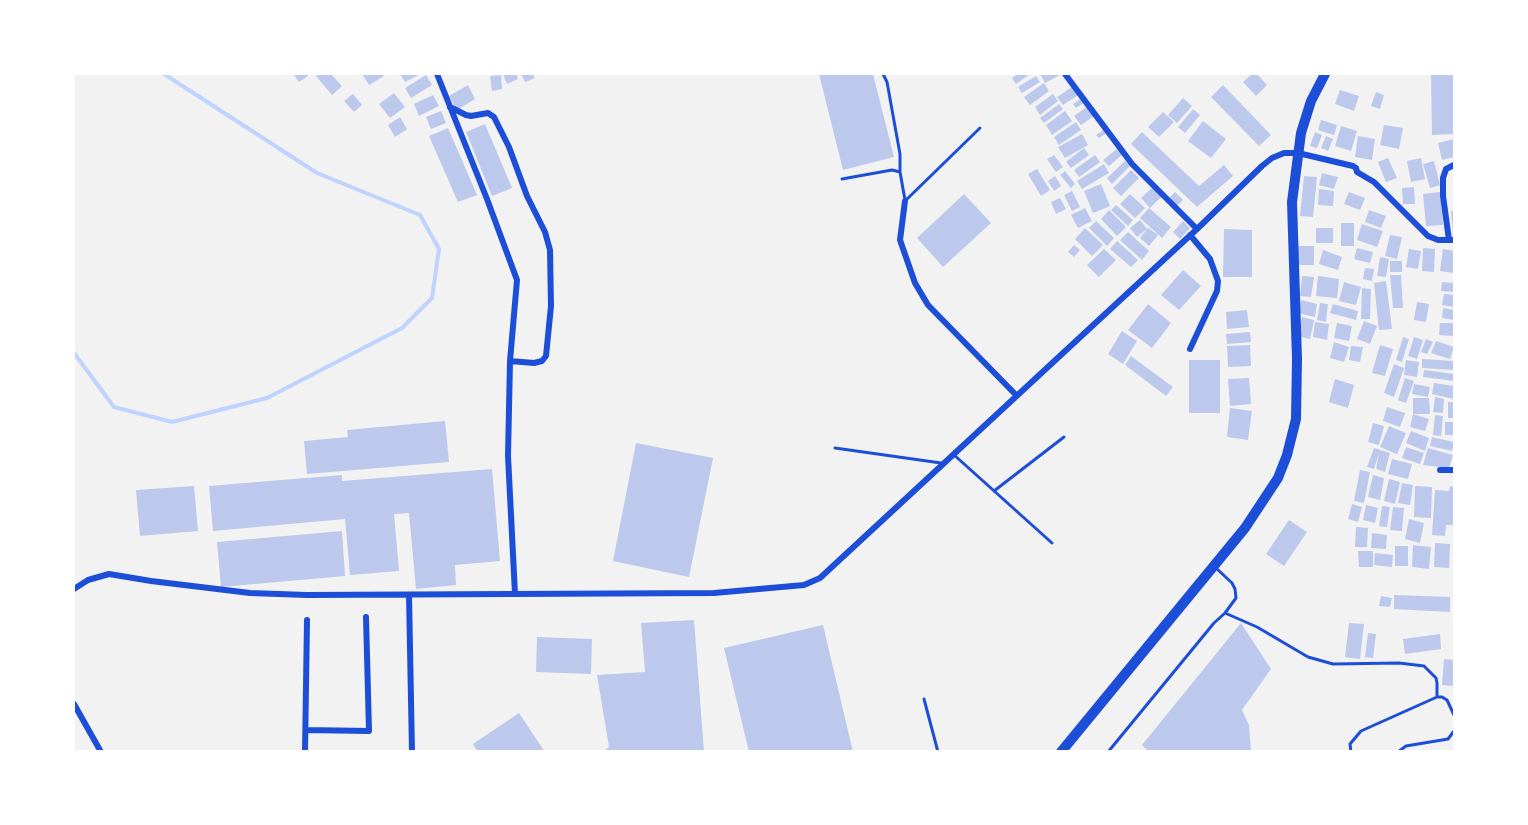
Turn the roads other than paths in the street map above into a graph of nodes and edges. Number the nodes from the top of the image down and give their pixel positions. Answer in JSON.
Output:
{"nodes":[{"id":1,"x":437,"y":74,"type":"edge"},
{"id":2,"x":883,"y":74,"type":"edge"},
{"id":3,"x":1065,"y":74,"type":"edge"},
{"id":4,"x":1325,"y":74,"type":"edge"},
{"id":5,"x":450,"y":107,"type":"junction"},
{"id":6,"x":980,"y":128,"type":"dead end"},
{"id":7,"x":1298,"y":153,"type":"junction"},
{"id":8,"x":1455,"y":165,"type":"edge"},
{"id":9,"x":900,"y":172,"type":"junction"},
{"id":10,"x":842,"y":180,"type":"dead end"},
{"id":11,"x":905,"y":201,"type":"junction"},
{"id":12,"x":1197,"y":229,"type":"junction"},
{"id":13,"x":1191,"y":235,"type":"junction"},
{"id":14,"x":1452,"y":240,"type":"edge"},
{"id":15,"x":1190,"y":349,"type":"dead end"},
{"id":16,"x":510,"y":361,"type":"junction"},
{"id":17,"x":1016,"y":395,"type":"junction"},
{"id":18,"x":1064,"y":437,"type":"dead end"},
{"id":19,"x":835,"y":448,"type":"dead end"},
{"id":20,"x":953,"y":454,"type":"junction"},
{"id":21,"x":943,"y":464,"type":"junction"},
{"id":22,"x":1440,"y":470,"type":"dead end"},
{"id":23,"x":1455,"y":470,"type":"edge"},
{"id":24,"x":994,"y":491,"type":"junction"},
{"id":25,"x":1052,"y":543,"type":"dead end"},
{"id":26,"x":1214,"y":567,"type":"junction"},
{"id":27,"x":74,"y":589,"type":"edge"},
{"id":28,"x":515,"y":594,"type":"junction"},
{"id":29,"x":409,"y":595,"type":"junction"},
{"id":30,"x":1225,"y":612,"type":"junction"},
{"id":31,"x":366,"y":617,"type":"dead end"},
{"id":32,"x":307,"y":620,"type":"dead end"},
{"id":33,"x":1437,"y":697,"type":"junction"},
{"id":34,"x":924,"y":699,"type":"dead end"},
{"id":35,"x":74,"y":704,"type":"edge"},
{"id":36,"x":1455,"y":715,"type":"edge"},
{"id":37,"x":306,"y":730,"type":"junction"},
{"id":38,"x":1455,"y":731,"type":"edge"},
{"id":39,"x":1066,"y":750,"type":"edge"},
{"id":40,"x":1351,"y":751,"type":"edge"},
{"id":41,"x":101,"y":752,"type":"edge"},
{"id":42,"x":305,"y":752,"type":"edge"},
{"id":43,"x":412,"y":752,"type":"edge"},
{"id":44,"x":938,"y":752,"type":"edge"},
{"id":45,"x":1108,"y":752,"type":"edge"},
{"id":46,"x":1398,"y":752,"type":"edge"}],
"edges":[{"from":1,"to":5,"type":"street"},
{"from":2,"to":9,"type":"lane"},
{"from":3,"to":12,"type":"street"},
{"from":4,"to":7,"type":"main road"},
{"from":5,"to":16,"type":"street"},
{"from":5,"to":16,"type":"street"},
{"from":6,"to":11,"type":"lane"},
{"from":7,"to":12,"type":"street"},
{"from":7,"to":14,"type":"street"},
{"from":7,"to":26,"type":"main road"},
{"from":8,"to":14,"type":"street"},
{"from":9,"to":10,"type":"lane"},
{"from":9,"to":11,"type":"lane"},
{"from":11,"to":17,"type":"street"},
{"from":12,"to":13,"type":"street"},
{"from":13,"to":15,"type":"street"},
{"from":13,"to":17,"type":"street"},
{"from":16,"to":28,"type":"street"},
{"from":17,"to":20,"type":"street"},
{"from":18,"to":24,"type":"lane"},
{"from":19,"to":21,"type":"lane"},
{"from":20,"to":21,"type":"street"},
{"from":20,"to":24,"type":"lane"},
{"from":21,"to":28,"type":"street"},
{"from":22,"to":23,"type":"street"},
{"from":24,"to":25,"type":"lane"},
{"from":26,"to":30,"type":"lane"},
{"from":26,"to":39,"type":"main road"},
{"from":27,"to":29,"type":"street"},
{"from":28,"to":29,"type":"street"},
{"from":29,"to":43,"type":"street"},
{"from":30,"to":33,"type":"lane"},
{"from":30,"to":45,"type":"lane"},
{"from":31,"to":37,"type":"street"},
{"from":32,"to":37,"type":"street"},
{"from":33,"to":36,"type":"lane"},
{"from":33,"to":40,"type":"lane"},
{"from":34,"to":44,"type":"lane"},
{"from":35,"to":41,"type":"street"},
{"from":37,"to":42,"type":"street"},
{"from":38,"to":46,"type":"lane"}]}
